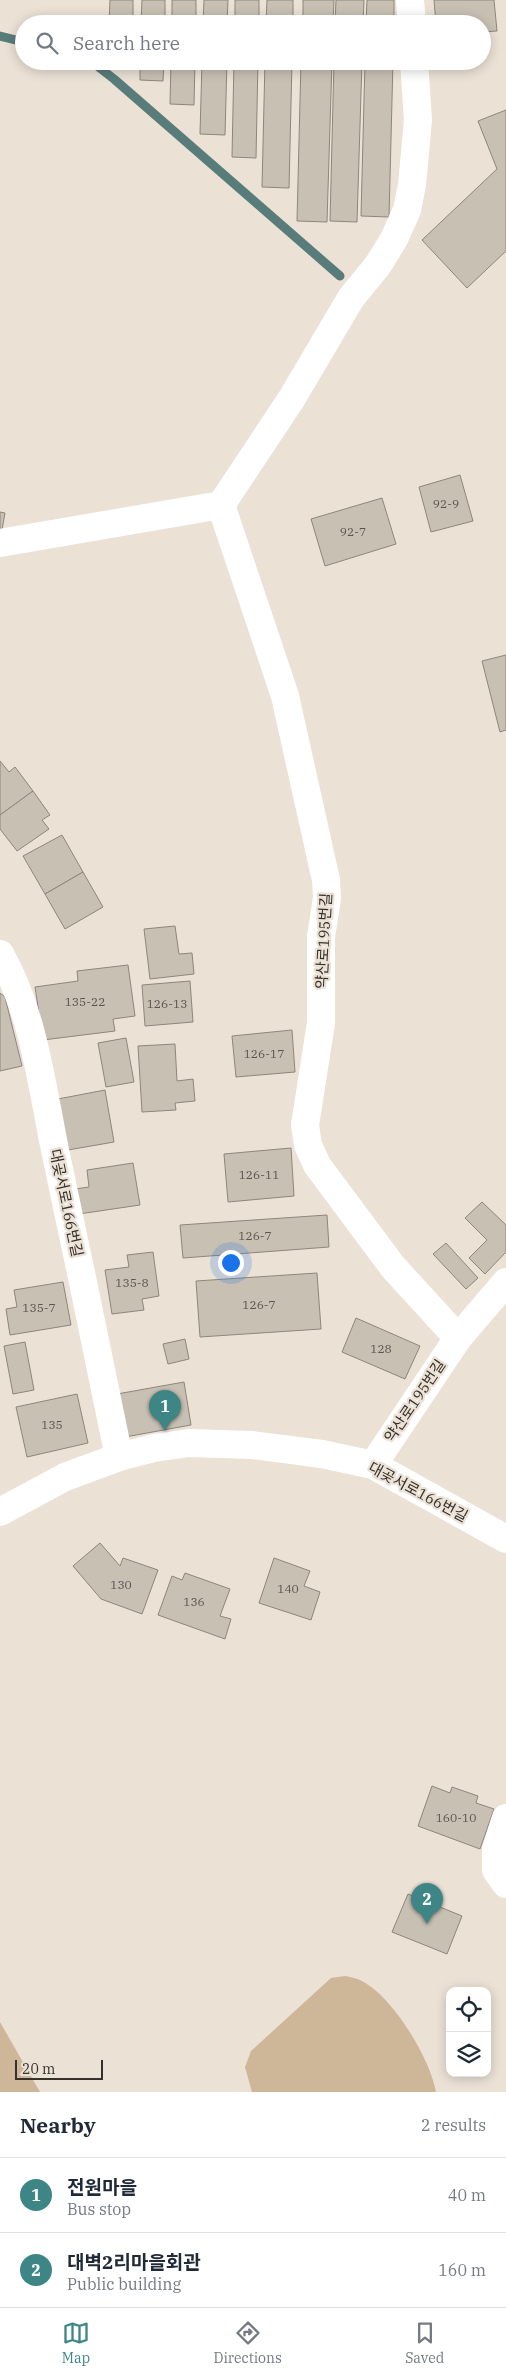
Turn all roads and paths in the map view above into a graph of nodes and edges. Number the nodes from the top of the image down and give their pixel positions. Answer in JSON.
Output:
{"nodes":[{"id":1,"x":410,"y":0,"type":"edge"},
{"id":2,"x":411,"y":15,"type":"edge"},
{"id":3,"x":415,"y":70,"type":"edge"},
{"id":4,"x":221,"y":504,"type":"junction"},
{"id":5,"x":0,"y":543,"type":"edge"},
{"id":6,"x":0,"y":954,"type":"edge"},
{"id":7,"x":506,"y":1282,"type":"edge"},
{"id":8,"x":458,"y":1338,"type":"junction"},
{"id":9,"x":119,"y":1457,"type":"junction"},
{"id":10,"x":373,"y":1465,"type":"junction"},
{"id":11,"x":0,"y":1512,"type":"edge"},
{"id":12,"x":506,"y":1539,"type":"edge"},
{"id":13,"x":506,"y":1818,"type":"edge"},
{"id":14,"x":506,"y":1884,"type":"edge"}],
"edges":[{"from":1,"to":2,"type":"lane"},
{"from":3,"to":4,"type":"lane"},
{"from":4,"to":5,"type":"lane"},
{"from":4,"to":8,"type":"lane","name":"약산로195번길"},
{"from":6,"to":9,"type":"lane","name":"대곶서로166번길"},
{"from":7,"to":8,"type":"lane","name":"약산로195번길"},
{"from":8,"to":10,"type":"lane","name":"약산로195번길"},
{"from":9,"to":10,"type":"lane","name":"대곶서로166번길"},
{"from":9,"to":11,"type":"lane","name":"대곶서로166번길"},
{"from":10,"to":12,"type":"lane","name":"대곶서로166번길"},
{"from":13,"to":14,"type":"lane"}]}
